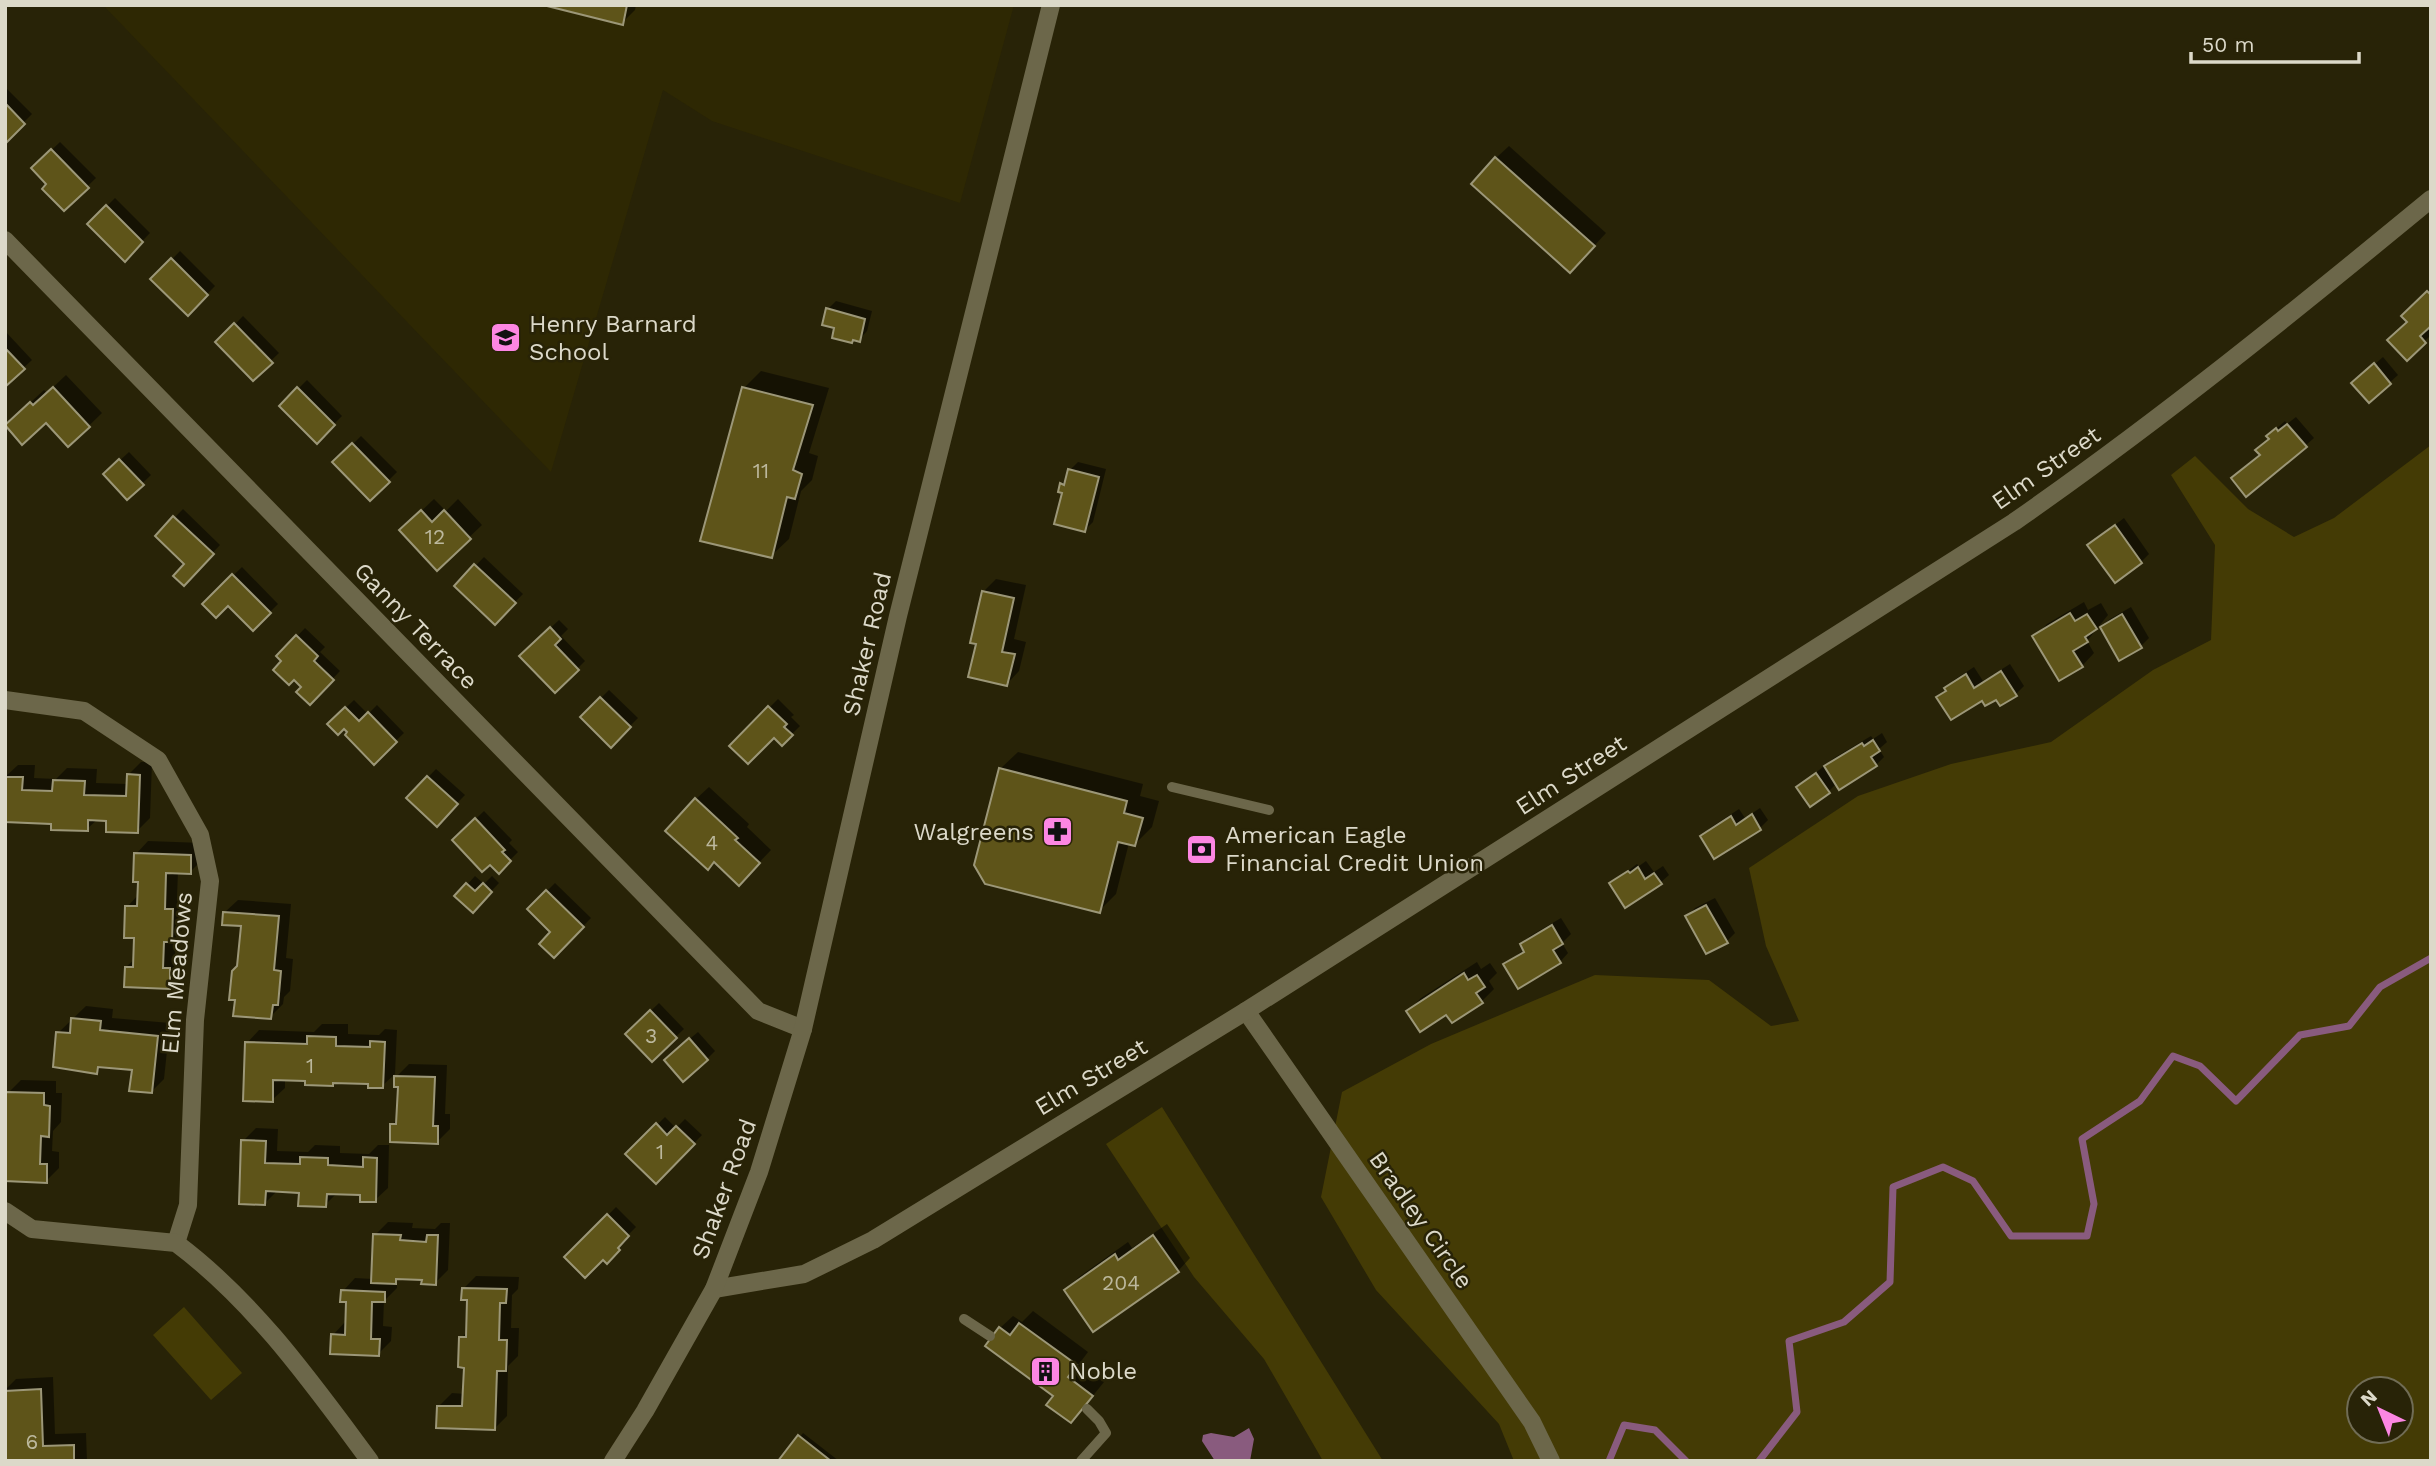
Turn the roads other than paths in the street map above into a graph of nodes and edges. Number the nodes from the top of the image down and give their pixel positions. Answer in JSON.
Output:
{"nodes":[{"id":1,"x":1051,"y":5,"type":"edge"},
{"id":2,"x":2431,"y":199,"type":"edge"},
{"id":3,"x":5,"y":240,"type":"edge"},
{"id":4,"x":5,"y":700,"type":"edge"},
{"id":5,"x":1172,"y":787,"type":"dead end"},
{"id":6,"x":1269,"y":810,"type":"dead end"},
{"id":7,"x":1246,"y":1011,"type":"junction"},
{"id":8,"x":803,"y":1029,"type":"junction"},
{"id":9,"x":5,"y":1211,"type":"edge"},
{"id":10,"x":176,"y":1243,"type":"junction"},
{"id":11,"x":714,"y":1289,"type":"junction"},
{"id":12,"x":964,"y":1320,"type":"dead end"},
{"id":13,"x":990,"y":1336,"type":"dead end"},
{"id":14,"x":1087,"y":1409,"type":"dead end"},
{"id":15,"x":370,"y":1461,"type":"edge"},
{"id":16,"x":613,"y":1461,"type":"edge"},
{"id":17,"x":1081,"y":1461,"type":"edge"},
{"id":18,"x":1551,"y":1461,"type":"edge"}],
"edges":[{"from":1,"to":8,"type":"street","name":"Shaker Road"},
{"from":2,"to":7,"type":"street","name":"Elm Street"},
{"from":3,"to":8,"type":"street","name":"Ganny Terrace"},
{"from":4,"to":10,"type":"street","name":"Elm Meadows"},
{"from":5,"to":6,"type":"lane"},
{"from":7,"to":11,"type":"street","name":"Elm Street"},
{"from":7,"to":18,"type":"street","name":"Bradley Circle"},
{"from":8,"to":11,"type":"street","name":"Shaker Road"},
{"from":9,"to":10,"type":"street"},
{"from":10,"to":15,"type":"street"},
{"from":11,"to":16,"type":"street"},
{"from":12,"to":13,"type":"lane"},
{"from":14,"to":17,"type":"lane"}]}
